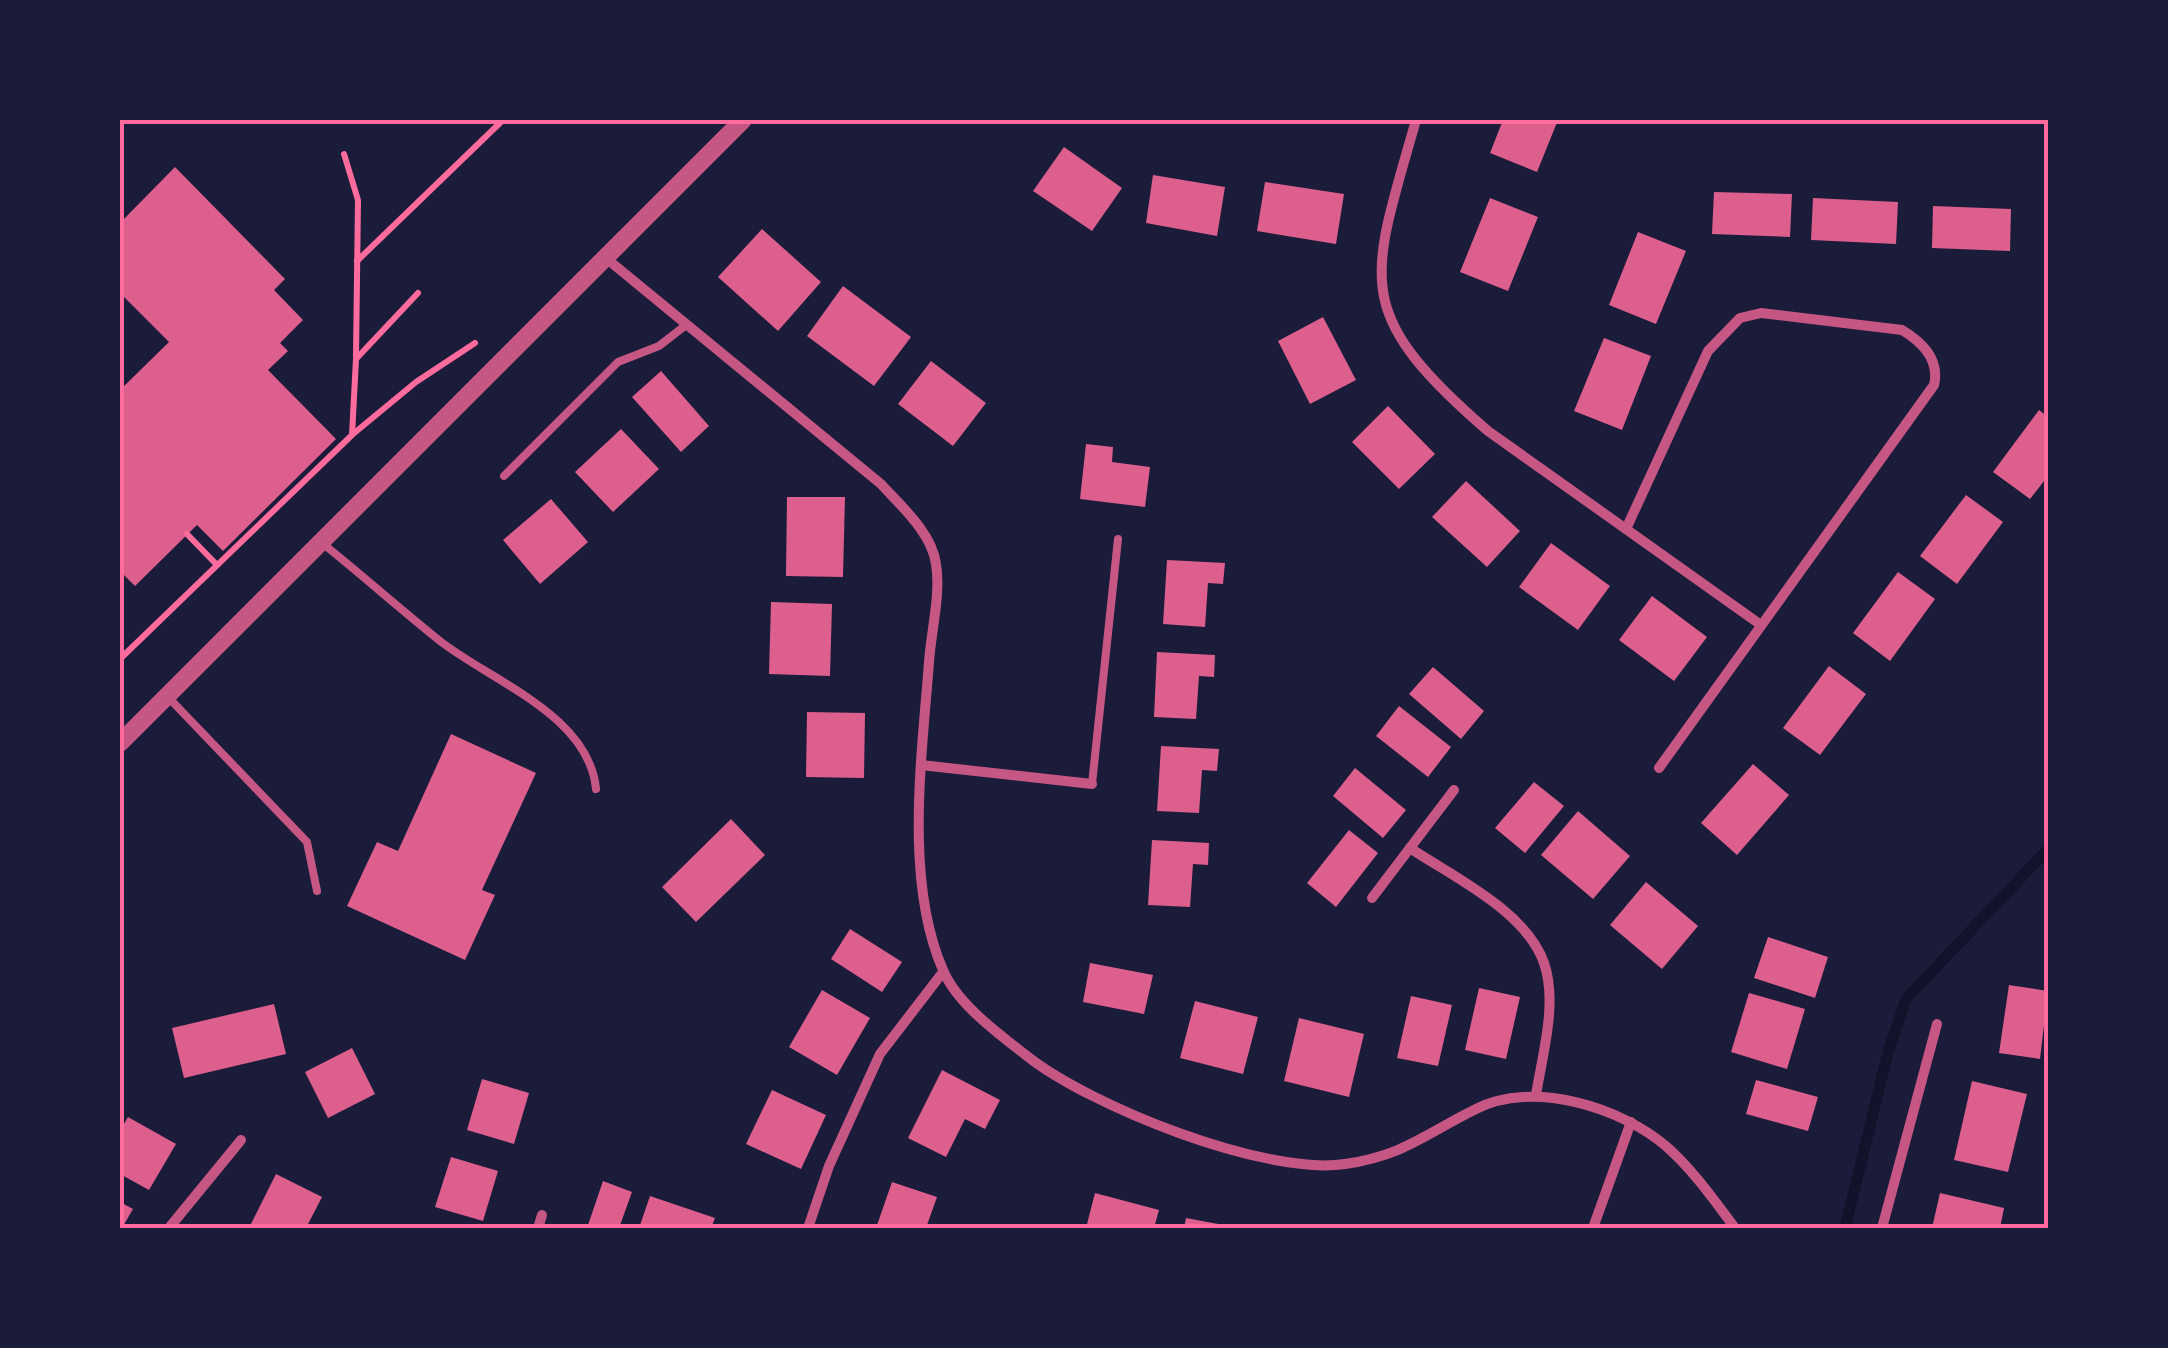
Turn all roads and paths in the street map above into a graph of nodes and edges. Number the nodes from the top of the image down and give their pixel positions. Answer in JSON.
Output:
{"nodes":[{"id":1,"x":502,"y":120,"type":"edge"},
{"id":2,"x":743,"y":120,"type":"edge"},
{"id":3,"x":1416,"y":120,"type":"edge"},
{"id":4,"x":344,"y":154,"type":"dead end"},
{"id":5,"x":607,"y":259,"type":"junction"},
{"id":6,"x":357,"y":261,"type":"junction"},
{"id":7,"x":418,"y":293,"type":"dead end"},
{"id":8,"x":686,"y":325,"type":"junction"},
{"id":9,"x":527,"y":339,"type":"junction"},
{"id":10,"x":356,"y":358,"type":"junction"},
{"id":11,"x":352,"y":435,"type":"junction"},
{"id":12,"x":504,"y":476,"type":"dead end"},
{"id":13,"x":1626,"y":530,"type":"junction"},
{"id":14,"x":187,"y":534,"type":"dead end"},
{"id":15,"x":1118,"y":539,"type":"dead end"},
{"id":16,"x":322,"y":542,"type":"junction"},
{"id":17,"x":217,"y":565,"type":"junction"},
{"id":18,"x":1761,"y":626,"type":"junction"},
{"id":19,"x":120,"y":659,"type":"edge"},
{"id":20,"x":167,"y":696,"type":"junction"},
{"id":21,"x":120,"y":742,"type":"edge"},
{"id":22,"x":921,"y":764,"type":"junction"},
{"id":23,"x":1660,"y":768,"type":"dead end"},
{"id":24,"x":1092,"y":784,"type":"joint"},
{"id":25,"x":596,"y":789,"type":"dead end"},
{"id":26,"x":1454,"y":790,"type":"dead end"},
{"id":27,"x":1410,"y":848,"type":"junction"},
{"id":28,"x":317,"y":891,"type":"dead end"},
{"id":29,"x":1372,"y":898,"type":"dead end"},
{"id":30,"x":943,"y":972,"type":"junction"},
{"id":31,"x":1937,"y":1024,"type":"dead end"},
{"id":32,"x":1536,"y":1095,"type":"junction"},
{"id":33,"x":1630,"y":1122,"type":"junction"},
{"id":34,"x":241,"y":1140,"type":"dead end"},
{"id":35,"x":542,"y":1215,"type":"dead end"},
{"id":36,"x":169,"y":1228,"type":"edge"},
{"id":37,"x":538,"y":1228,"type":"edge"},
{"id":38,"x":808,"y":1228,"type":"edge"},
{"id":39,"x":1593,"y":1228,"type":"edge"},
{"id":40,"x":1735,"y":1228,"type":"edge"},
{"id":41,"x":1882,"y":1228,"type":"edge"}],
"edges":[{"from":1,"to":6,"type":"path"},
{"from":2,"to":5,"type":"street"},
{"from":3,"to":13,"type":"street"},
{"from":4,"to":6,"type":"path"},
{"from":5,"to":8,"type":"street"},
{"from":5,"to":9,"type":"street"},
{"from":6,"to":10,"type":"path"},
{"from":7,"to":10,"type":"path"},
{"from":8,"to":12,"type":"lane"},
{"from":8,"to":22,"type":"street"},
{"from":9,"to":11,"type":"path"},
{"from":9,"to":16,"type":"street"},
{"from":10,"to":11,"type":"path"},
{"from":11,"to":17,"type":"path"},
{"from":13,"to":18,"type":"street"},
{"from":13,"to":18,"type":"street"},
{"from":14,"to":17,"type":"path"},
{"from":15,"to":24,"type":"lane"},
{"from":16,"to":20,"type":"street"},
{"from":16,"to":25,"type":"lane"},
{"from":17,"to":19,"type":"path"},
{"from":18,"to":23,"type":"street"},
{"from":20,"to":21,"type":"street"},
{"from":20,"to":28,"type":"lane"},
{"from":22,"to":24,"type":"street"},
{"from":22,"to":30,"type":"street"},
{"from":26,"to":27,"type":"street"},
{"from":27,"to":29,"type":"street"},
{"from":27,"to":32,"type":"street"},
{"from":30,"to":32,"type":"street"},
{"from":30,"to":38,"type":"street"},
{"from":31,"to":41,"type":"street"},
{"from":32,"to":33,"type":"street"},
{"from":33,"to":39,"type":"street"},
{"from":33,"to":40,"type":"street"},
{"from":34,"to":36,"type":"street"},
{"from":35,"to":37,"type":"street"}]}
